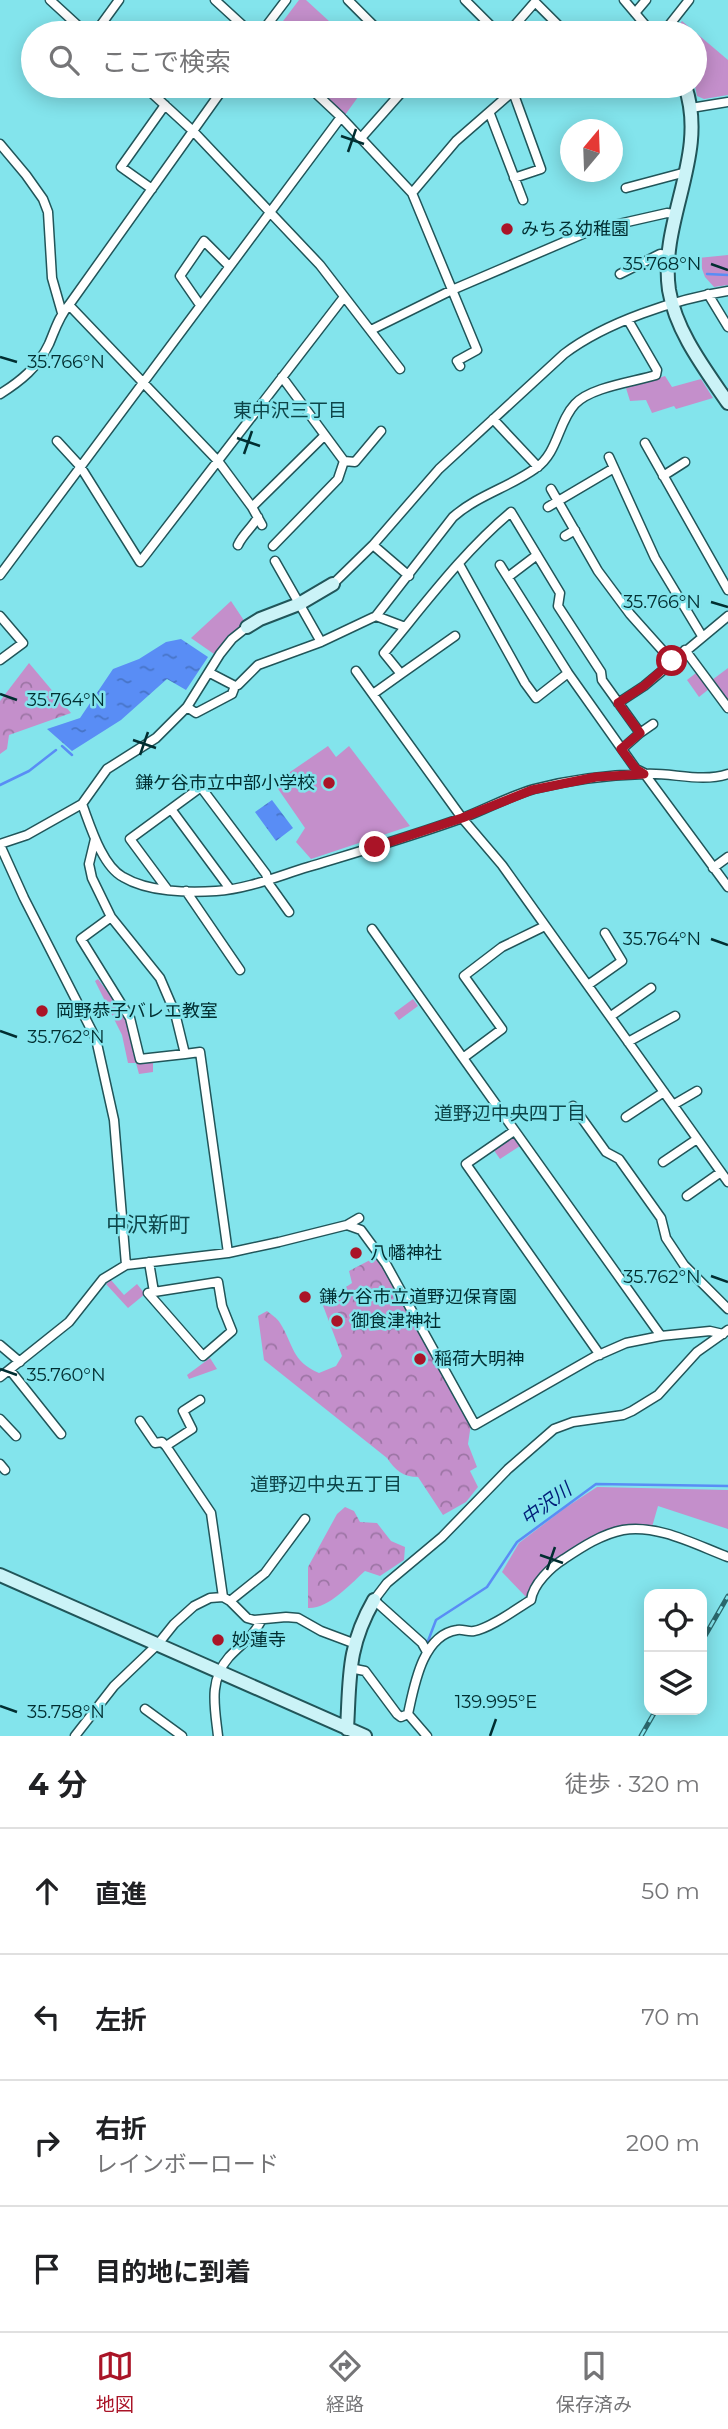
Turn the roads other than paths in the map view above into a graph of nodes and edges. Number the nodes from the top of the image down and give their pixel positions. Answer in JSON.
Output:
{"nodes":[{"id":1,"x":50,"y":0,"type":"edge"},
{"id":2,"x":119,"y":0,"type":"edge"},
{"id":3,"x":215,"y":0,"type":"edge"},
{"id":4,"x":286,"y":0,"type":"edge"},
{"id":5,"x":348,"y":0,"type":"edge"},
{"id":6,"x":465,"y":0,"type":"edge"},
{"id":7,"x":624,"y":0,"type":"edge"},
{"id":8,"x":646,"y":0,"type":"edge"},
{"id":9,"x":688,"y":0,"type":"edge"},
{"id":10,"x":635,"y":13,"type":"junction"},
{"id":11,"x":73,"y":21,"type":"edge"},
{"id":12,"x":104,"y":21,"type":"edge"},
{"id":13,"x":238,"y":21,"type":"edge"},
{"id":14,"x":270,"y":21,"type":"edge"},
{"id":15,"x":369,"y":21,"type":"edge"},
{"id":16,"x":486,"y":21,"type":"edge"},
{"id":17,"x":518,"y":21,"type":"edge"},
{"id":18,"x":554,"y":21,"type":"edge"},
{"id":19,"x":642,"y":21,"type":"edge"},
{"id":20,"x":672,"y":21,"type":"edge"},
{"id":21,"x":157,"y":98,"type":"edge"},
{"id":22,"x":216,"y":98,"type":"edge"},
{"id":23,"x":320,"y":98,"type":"edge"},
{"id":24,"x":396,"y":98,"type":"edge"},
{"id":25,"x":507,"y":98,"type":"edge"},
{"id":26,"x":519,"y":98,"type":"edge"},
{"id":27,"x":688,"y":98,"type":"edge"},
{"id":28,"x":728,"y":102,"type":"edge"},
{"id":29,"x":165,"y":105,"type":"junction"},
{"id":30,"x":691,"y":107,"type":"junction"},
{"id":31,"x":490,"y":114,"type":"junction"},
{"id":32,"x":341,"y":117,"type":"junction"},
{"id":33,"x":193,"y":131,"type":"junction"},
{"id":34,"x":361,"y":138,"type":"junction"},
{"id":35,"x":0,"y":144,"type":"edge"},
{"id":36,"x":686,"y":172,"type":"junction"},
{"id":37,"x":514,"y":178,"type":"junction"},
{"id":38,"x":626,"y":188,"type":"dead end"},
{"id":39,"x":152,"y":189,"type":"junction"},
{"id":40,"x":412,"y":193,"type":"junction"},
{"id":41,"x":523,"y":200,"type":"dead end"},
{"id":42,"x":270,"y":212,"type":"junction"},
{"id":43,"x":674,"y":214,"type":"junction"},
{"id":44,"x":668,"y":262,"type":"junction"},
{"id":45,"x":229,"y":266,"type":"junction"},
{"id":46,"x":620,"y":274,"type":"dead end"},
{"id":47,"x":452,"y":290,"type":"junction"},
{"id":48,"x":728,"y":291,"type":"edge"},
{"id":49,"x":708,"y":294,"type":"junction"},
{"id":50,"x":344,"y":297,"type":"junction"},
{"id":51,"x":672,"y":304,"type":"junction"},
{"id":52,"x":69,"y":305,"type":"junction"},
{"id":53,"x":200,"y":305,"type":"junction"},
{"id":54,"x":62,"y":313,"type":"junction"},
{"id":55,"x":628,"y":320,"type":"junction"},
{"id":56,"x":728,"y":327,"type":"edge"},
{"id":57,"x":371,"y":330,"type":"junction"},
{"id":58,"x":460,"y":366,"type":"dead end"},
{"id":59,"x":400,"y":369,"type":"dead end"},
{"id":60,"x":282,"y":377,"type":"junction"},
{"id":61,"x":142,"y":382,"type":"junction"},
{"id":62,"x":0,"y":394,"type":"edge"},
{"id":63,"x":728,"y":403,"type":"edge"},
{"id":64,"x":493,"y":419,"type":"junction"},
{"id":65,"x":381,"y":431,"type":"dead end"},
{"id":66,"x":324,"y":436,"type":"junction"},
{"id":67,"x":57,"y":441,"type":"dead end"},
{"id":68,"x":645,"y":443,"type":"dead end"},
{"id":69,"x":609,"y":457,"type":"dead end"},
{"id":70,"x":218,"y":461,"type":"junction"},
{"id":71,"x":344,"y":461,"type":"junction"},
{"id":72,"x":685,"y":462,"type":"dead end"},
{"id":73,"x":80,"y":466,"type":"junction"},
{"id":74,"x":538,"y":467,"type":"junction"},
{"id":75,"x":614,"y":468,"type":"junction"},
{"id":76,"x":663,"y":476,"type":"junction"},
{"id":77,"x":551,"y":489,"type":"dead end"},
{"id":78,"x":558,"y":500,"type":"junction"},
{"id":79,"x":252,"y":507,"type":"junction"},
{"id":80,"x":548,"y":507,"type":"dead end"},
{"id":81,"x":575,"y":530,"type":"junction"},
{"id":82,"x":565,"y":536,"type":"dead end"},
{"id":83,"x":238,"y":545,"type":"dead end"},
{"id":84,"x":373,"y":545,"type":"junction"},
{"id":85,"x":273,"y":546,"type":"dead end"},
{"id":86,"x":537,"y":555,"type":"junction"},
{"id":87,"x":275,"y":561,"type":"dead end"},
{"id":88,"x":459,"y":564,"type":"junction"},
{"id":89,"x":500,"y":565,"type":"dead end"},
{"id":90,"x":0,"y":575,"type":"edge"},
{"id":91,"x":408,"y":576,"type":"junction"},
{"id":92,"x":508,"y":577,"type":"junction"},
{"id":93,"x":333,"y":584,"type":"joint"},
{"id":94,"x":728,"y":590,"type":"edge"},
{"id":95,"x":299,"y":604,"type":"junction"},
{"id":96,"x":0,"y":616,"type":"edge"},
{"id":97,"x":376,"y":616,"type":"junction"},
{"id":98,"x":728,"y":617,"type":"edge"},
{"id":99,"x":247,"y":627,"type":"joint"},
{"id":100,"x":405,"y":627,"type":"junction"},
{"id":101,"x":455,"y":636,"type":"dead end"},
{"id":102,"x":702,"y":636,"type":"junction"},
{"id":103,"x":321,"y":642,"type":"junction"},
{"id":104,"x":685,"y":650,"type":"junction"},
{"id":105,"x":0,"y":660,"type":"edge"},
{"id":106,"x":672,"y":661,"type":"junction"},
{"id":107,"x":356,"y":671,"type":"dead end"},
{"id":108,"x":210,"y":673,"type":"junction"},
{"id":109,"x":568,"y":673,"type":"junction"},
{"id":110,"x":401,"y":674,"type":"junction"},
{"id":111,"x":234,"y":686,"type":"junction"},
{"id":112,"x":373,"y":694,"type":"junction"},
{"id":113,"x":618,"y":703,"type":"junction"},
{"id":114,"x":187,"y":707,"type":"junction"},
{"id":115,"x":728,"y":708,"type":"edge"},
{"id":116,"x":653,"y":724,"type":"dead end"},
{"id":117,"x":640,"y":733,"type":"junction"},
{"id":118,"x":621,"y":749,"type":"junction"},
{"id":119,"x":644,"y":774,"type":"junction"},
{"id":120,"x":728,"y":774,"type":"edge"},
{"id":121,"x":82,"y":804,"type":"junction"},
{"id":122,"x":171,"y":809,"type":"junction"},
{"id":123,"x":462,"y":818,"type":"junction"},
{"id":124,"x":94,"y":839,"type":"junction"},
{"id":125,"x":0,"y":845,"type":"edge"},
{"id":126,"x":728,"y":857,"type":"edge"},
{"id":127,"x":713,"y":868,"type":"junction"},
{"id":128,"x":267,"y":880,"type":"junction"},
{"id":129,"x":728,"y":887,"type":"edge"},
{"id":130,"x":167,"y":889,"type":"junction"},
{"id":131,"x":230,"y":889,"type":"junction"},
{"id":132,"x":186,"y":891,"type":"junction"},
{"id":133,"x":289,"y":912,"type":"dead end"},
{"id":134,"x":111,"y":917,"type":"junction"},
{"id":135,"x":545,"y":926,"type":"junction"},
{"id":136,"x":372,"y":929,"type":"dead end"},
{"id":137,"x":605,"y":933,"type":"dead end"},
{"id":138,"x":235,"y":969,"type":"dead end"},
{"id":139,"x":588,"y":985,"type":"junction"},
{"id":140,"x":651,"y":988,"type":"dead end"},
{"id":141,"x":611,"y":1016,"type":"junction"},
{"id":142,"x":676,"y":1016,"type":"dead end"},
{"id":143,"x":628,"y":1042,"type":"junction"},
{"id":144,"x":185,"y":1054,"type":"junction"},
{"id":145,"x":463,"y":1058,"type":"junction"},
{"id":146,"x":696,"y":1091,"type":"dead end"},
{"id":147,"x":664,"y":1092,"type":"junction"},
{"id":148,"x":673,"y":1105,"type":"junction"},
{"id":149,"x":573,"y":1106,"type":"dead end"},
{"id":150,"x":626,"y":1117,"type":"dead end"},
{"id":151,"x":514,"y":1131,"type":"junction"},
{"id":152,"x":697,"y":1139,"type":"junction"},
{"id":153,"x":663,"y":1162,"type":"dead end"},
{"id":154,"x":721,"y":1172,"type":"junction"},
{"id":155,"x":728,"y":1182,"type":"edge"},
{"id":156,"x":687,"y":1196,"type":"dead end"},
{"id":157,"x":359,"y":1218,"type":"dead end"},
{"id":158,"x":347,"y":1225,"type":"junction"},
{"id":159,"x":228,"y":1253,"type":"junction"},
{"id":160,"x":149,"y":1262,"type":"junction"},
{"id":161,"x":126,"y":1265,"type":"junction"},
{"id":162,"x":153,"y":1292,"type":"junction"},
{"id":163,"x":728,"y":1308,"type":"edge"},
{"id":164,"x":726,"y":1335,"type":"edge"},
{"id":165,"x":662,"y":1336,"type":"junction"},
{"id":166,"x":0,"y":1345,"type":"edge"},
{"id":167,"x":600,"y":1355,"type":"junction"},
{"id":168,"x":20,"y":1362,"type":"junction"},
{"id":169,"x":10,"y":1370,"type":"junction"},
{"id":170,"x":0,"y":1377,"type":"edge"},
{"id":171,"x":200,"y":1400,"type":"dead end"},
{"id":172,"x":0,"y":1419,"type":"edge"},
{"id":173,"x":140,"y":1421,"type":"dead end"},
{"id":174,"x":61,"y":1434,"type":"dead end"},
{"id":175,"x":16,"y":1436,"type":"dead end"},
{"id":176,"x":166,"y":1446,"type":"junction"},
{"id":177,"x":305,"y":1519,"type":"dead end"},
{"id":178,"x":728,"y":1557,"type":"edge"},
{"id":179,"x":0,"y":1575,"type":"edge"},
{"id":180,"x":226,"y":1599,"type":"junction"},
{"id":181,"x":373,"y":1600,"type":"junction"},
{"id":182,"x":261,"y":1621,"type":"junction"},
{"id":183,"x":353,"y":1643,"type":"junction"},
{"id":184,"x":159,"y":1644,"type":"junction"},
{"id":185,"x":427,"y":1652,"type":"junction"},
{"id":186,"x":350,"y":1668,"type":"junction"},
{"id":187,"x":220,"y":1672,"type":"junction"},
{"id":188,"x":145,"y":1709,"type":"dead end"},
{"id":189,"x":408,"y":1714,"type":"junction"},
{"id":190,"x":347,"y":1729,"type":"junction"},
{"id":191,"x":75,"y":1736,"type":"edge"},
{"id":192,"x":182,"y":1736,"type":"edge"},
{"id":193,"x":218,"y":1736,"type":"edge"},
{"id":194,"x":365,"y":1736,"type":"edge"},
{"id":195,"x":427,"y":1736,"type":"edge"}],
"edges":[{"from":1,"to":11,"type":"street"},
{"from":2,"to":12,"type":"street"},
{"from":3,"to":13,"type":"street"},
{"from":4,"to":14,"type":"street"},
{"from":5,"to":15,"type":"street"},
{"from":6,"to":16,"type":"street"},
{"from":7,"to":10,"type":"street"},
{"from":8,"to":10,"type":"street"},
{"from":9,"to":20,"type":"street"},
{"from":10,"to":19,"type":"street"},
{"from":17,"to":18,"type":"street"},
{"from":21,"to":29,"type":"street"},
{"from":22,"to":33,"type":"street"},
{"from":23,"to":32,"type":"street"},
{"from":24,"to":34,"type":"street"},
{"from":25,"to":31,"type":"street"},
{"from":26,"to":37,"type":"street"},
{"from":27,"to":30,"type":"street"},
{"from":28,"to":30,"type":"street"},
{"from":29,"to":33,"type":"street"},
{"from":29,"to":39,"type":"street"},
{"from":30,"to":36,"type":"street"},
{"from":31,"to":37,"type":"street"},
{"from":31,"to":40,"type":"street"},
{"from":32,"to":34,"type":"street"},
{"from":32,"to":42,"type":"street"},
{"from":33,"to":39,"type":"street"},
{"from":33,"to":42,"type":"street"},
{"from":34,"to":40,"type":"street"},
{"from":35,"to":54,"type":"street"},
{"from":36,"to":38,"type":"street"},
{"from":36,"to":43,"type":"street"},
{"from":37,"to":41,"type":"street"},
{"from":39,"to":52,"type":"street"},
{"from":40,"to":47,"type":"street"},
{"from":42,"to":45,"type":"street"},
{"from":42,"to":50,"type":"street"},
{"from":43,"to":44,"type":"street"},
{"from":43,"to":47,"type":"street"},
{"from":44,"to":46,"type":"street"},
{"from":44,"to":51,"type":"street"},
{"from":45,"to":53,"type":"street"},
{"from":45,"to":53,"type":"street"},
{"from":47,"to":57,"type":"street"},
{"from":47,"to":58,"type":"street"},
{"from":48,"to":49,"type":"street"},
{"from":49,"to":51,"type":"street"},
{"from":49,"to":56,"type":"street"},
{"from":50,"to":57,"type":"street"},
{"from":50,"to":60,"type":"street"},
{"from":51,"to":55,"type":"street"},
{"from":51,"to":63,"type":"street"},
{"from":52,"to":54,"type":"street"},
{"from":52,"to":61,"type":"street"},
{"from":53,"to":61,"type":"street"},
{"from":54,"to":62,"type":"street"},
{"from":55,"to":64,"type":"street"},
{"from":55,"to":74,"type":"street"},
{"from":57,"to":59,"type":"street"},
{"from":60,"to":66,"type":"street"},
{"from":60,"to":70,"type":"street"},
{"from":61,"to":70,"type":"street"},
{"from":61,"to":73,"type":"street"},
{"from":64,"to":74,"type":"street"},
{"from":64,"to":84,"type":"street"},
{"from":65,"to":71,"type":"street"},
{"from":66,"to":71,"type":"street"},
{"from":66,"to":79,"type":"street"},
{"from":67,"to":73,"type":"street"},
{"from":68,"to":76,"type":"street"},
{"from":69,"to":75,"type":"street"},
{"from":70,"to":73,"type":"street"},
{"from":70,"to":79,"type":"street"},
{"from":71,"to":85,"type":"street"},
{"from":72,"to":76,"type":"street"},
{"from":73,"to":90,"type":"street"},
{"from":74,"to":91,"type":"street"},
{"from":75,"to":78,"type":"street"},
{"from":75,"to":102,"type":"street"},
{"from":76,"to":94,"type":"street"},
{"from":77,"to":78,"type":"street"},
{"from":78,"to":80,"type":"street"},
{"from":78,"to":81,"type":"street"},
{"from":79,"to":83,"type":"street"},
{"from":81,"to":82,"type":"street"},
{"from":81,"to":106,"type":"street"},
{"from":84,"to":91,"type":"street"},
{"from":84,"to":93,"type":"street"},
{"from":86,"to":88,"type":"street"},
{"from":86,"to":92,"type":"street"},
{"from":86,"to":113,"type":"street"},
{"from":87,"to":95,"type":"street"},
{"from":88,"to":100,"type":"street"},
{"from":88,"to":109,"type":"street"},
{"from":89,"to":92,"type":"street"},
{"from":91,"to":97,"type":"street"},
{"from":92,"to":109,"type":"street"},
{"from":93,"to":95,"type":"street"},
{"from":95,"to":99,"type":"street"},
{"from":95,"to":103,"type":"street"},
{"from":96,"to":105,"type":"street"},
{"from":97,"to":100,"type":"street"},
{"from":97,"to":103,"type":"street"},
{"from":98,"to":102,"type":"street"},
{"from":99,"to":108,"type":"street"},
{"from":100,"to":110,"type":"street"},
{"from":101,"to":110,"type":"street"},
{"from":102,"to":104,"type":"street"},
{"from":103,"to":111,"type":"street"},
{"from":104,"to":106,"type":"street"},
{"from":104,"to":115,"type":"street"},
{"from":106,"to":113,"type":"street"},
{"from":107,"to":112,"type":"street"},
{"from":108,"to":111,"type":"street"},
{"from":108,"to":114,"type":"street"},
{"from":109,"to":118,"type":"street"},
{"from":110,"to":112,"type":"street"},
{"from":111,"to":114,"type":"street"},
{"from":112,"to":123,"type":"street"},
{"from":113,"to":117,"type":"street"},
{"from":114,"to":121,"type":"street"},
{"from":116,"to":117,"type":"street"},
{"from":117,"to":118,"type":"street"},
{"from":118,"to":119,"type":"street"},
{"from":119,"to":120,"type":"street"},
{"from":119,"to":123,"type":"street"},
{"from":119,"to":127,"type":"street"},
{"from":121,"to":124,"type":"street"},
{"from":121,"to":125,"type":"street"},
{"from":122,"to":128,"type":"street"},
{"from":122,"to":130,"type":"street"},
{"from":122,"to":131,"type":"street"},
{"from":123,"to":128,"type":"street"},
{"from":123,"to":135,"type":"street"},
{"from":124,"to":130,"type":"street"},
{"from":124,"to":134,"type":"street"},
{"from":125,"to":161,"type":"street"},
{"from":126,"to":127,"type":"street"},
{"from":127,"to":129,"type":"street"},
{"from":128,"to":131,"type":"street"},
{"from":128,"to":133,"type":"street"},
{"from":130,"to":132,"type":"street"},
{"from":131,"to":132,"type":"street"},
{"from":132,"to":138,"type":"street"},
{"from":134,"to":144,"type":"street"},
{"from":134,"to":144,"type":"street"},
{"from":135,"to":139,"type":"street"},
{"from":135,"to":145,"type":"street"},
{"from":136,"to":145,"type":"street"},
{"from":137,"to":139,"type":"street"},
{"from":139,"to":141,"type":"street"},
{"from":140,"to":141,"type":"street"},
{"from":141,"to":143,"type":"street"},
{"from":142,"to":143,"type":"street"},
{"from":143,"to":147,"type":"street"},
{"from":144,"to":159,"type":"street"},
{"from":145,"to":151,"type":"street"},
{"from":146,"to":148,"type":"street"},
{"from":147,"to":148,"type":"street"},
{"from":147,"to":150,"type":"street"},
{"from":148,"to":152,"type":"street"},
{"from":149,"to":163,"type":"street"},
{"from":151,"to":165,"type":"street"},
{"from":151,"to":167,"type":"street"},
{"from":152,"to":153,"type":"street"},
{"from":152,"to":154,"type":"street"},
{"from":154,"to":155,"type":"street"},
{"from":154,"to":156,"type":"street"},
{"from":157,"to":158,"type":"street"},
{"from":158,"to":159,"type":"street"},
{"from":158,"to":167,"type":"street"},
{"from":159,"to":160,"type":"street"},
{"from":160,"to":161,"type":"street"},
{"from":160,"to":162,"type":"street"},
{"from":161,"to":168,"type":"street"},
{"from":162,"to":162,"type":"street"},
{"from":164,"to":165,"type":"street"},
{"from":164,"to":181,"type":"street"},
{"from":165,"to":167,"type":"street"},
{"from":166,"to":168,"type":"street"},
{"from":168,"to":169,"type":"street"},
{"from":169,"to":170,"type":"street"},
{"from":169,"to":174,"type":"street"},
{"from":171,"to":176,"type":"street"},
{"from":172,"to":175,"type":"street"},
{"from":173,"to":176,"type":"street"},
{"from":176,"to":180,"type":"street"},
{"from":177,"to":180,"type":"street"},
{"from":178,"to":185,"type":"street"},
{"from":179,"to":184,"type":"street"},
{"from":180,"to":182,"type":"street"},
{"from":180,"to":184,"type":"street"},
{"from":181,"to":183,"type":"street"},
{"from":181,"to":185,"type":"street"},
{"from":182,"to":183,"type":"street"},
{"from":182,"to":187,"type":"street"},
{"from":183,"to":186,"type":"street"},
{"from":184,"to":187,"type":"street"},
{"from":184,"to":191,"type":"street"},
{"from":185,"to":189,"type":"street"},
{"from":186,"to":189,"type":"street"},
{"from":186,"to":190,"type":"street"},
{"from":187,"to":190,"type":"street"},
{"from":187,"to":193,"type":"street"},
{"from":188,"to":192,"type":"street"},
{"from":189,"to":195,"type":"street"},
{"from":190,"to":194,"type":"street"}]}
